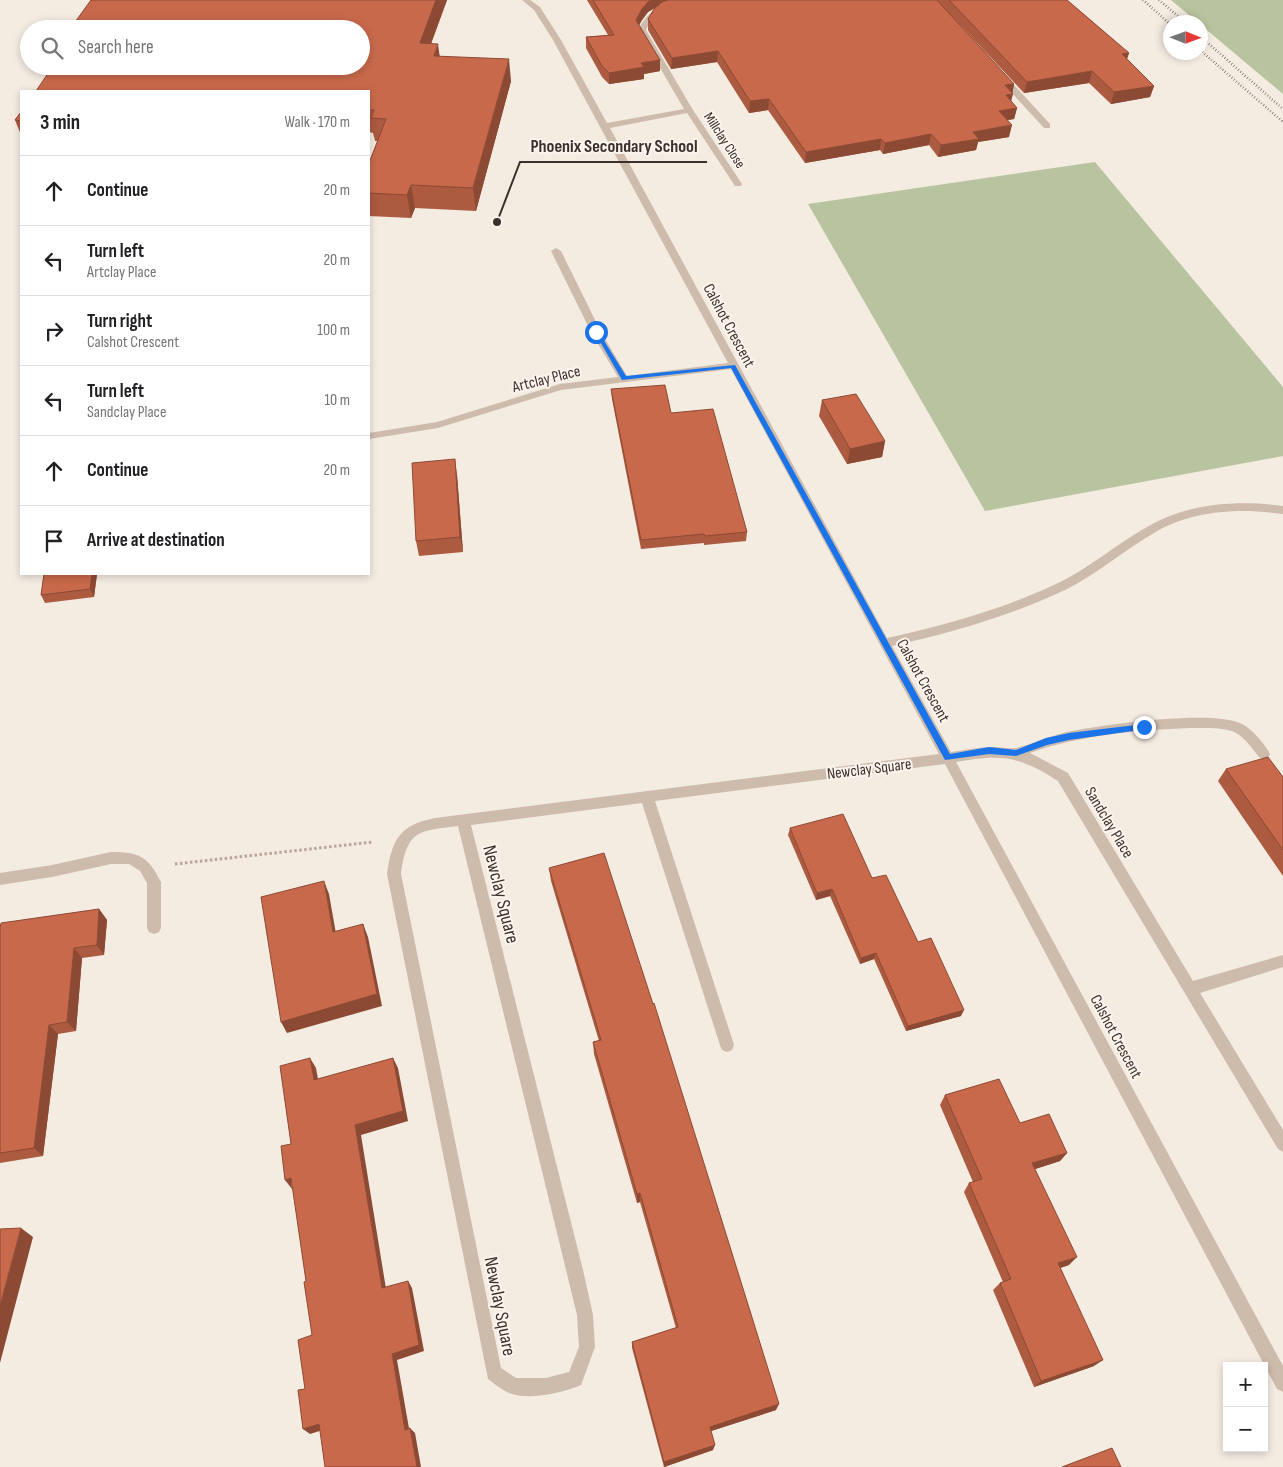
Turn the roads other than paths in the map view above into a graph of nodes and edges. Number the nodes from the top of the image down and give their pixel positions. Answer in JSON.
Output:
{"nodes":[{"id":1,"x":526,"y":0,"type":"edge"},
{"id":2,"x":696,"y":0,"type":"edge"},
{"id":3,"x":996,"y":70,"type":"edge"},
{"id":4,"x":689,"y":110,"type":"junction"},
{"id":5,"x":604,"y":126,"type":"junction"},
{"id":6,"x":1047,"y":126,"type":"dead end"},
{"id":7,"x":738,"y":184,"type":"dead end"},
{"id":8,"x":556,"y":251,"type":"dead end"},
{"id":9,"x":733,"y":366,"type":"junction"},
{"id":10,"x":624,"y":379,"type":"junction"},
{"id":11,"x":370,"y":436,"type":"edge"},
{"id":12,"x":1283,"y":510,"type":"edge"},
{"id":13,"x":884,"y":643,"type":"junction"},
{"id":14,"x":1016,"y":753,"type":"junction"},
{"id":15,"x":1264,"y":754,"type":"dead end"},
{"id":16,"x":948,"y":758,"type":"junction"},
{"id":17,"x":647,"y":797,"type":"junction"},
{"id":18,"x":463,"y":820,"type":"junction"},
{"id":19,"x":0,"y":879,"type":"edge"},
{"id":20,"x":154,"y":928,"type":"dead end"},
{"id":21,"x":1283,"y":961,"type":"edge"},
{"id":22,"x":1190,"y":989,"type":"junction"},
{"id":23,"x":727,"y":1045,"type":"dead end"},
{"id":24,"x":1283,"y":1144,"type":"edge"},
{"id":25,"x":1283,"y":1383,"type":"edge"}],
"edges":[{"from":1,"to":5,"type":"street","name":"Calshot Crescent"},
{"from":2,"to":4,"type":"street","name":"Millclay Close"},
{"from":3,"to":6,"type":"street"},
{"from":4,"to":5,"type":"street","name":"Millclay Close"},
{"from":4,"to":7,"type":"street","name":"Millclay Close"},
{"from":5,"to":9,"type":"street","name":"Calshot Crescent"},
{"from":8,"to":10,"type":"street"},
{"from":9,"to":10,"type":"street","name":"Artclay Place"},
{"from":9,"to":13,"type":"street","name":"Calshot Crescent"},
{"from":10,"to":11,"type":"street","name":"Artclay Place"},
{"from":12,"to":13,"type":"street"},
{"from":13,"to":16,"type":"street","name":"Calshot Crescent"},
{"from":14,"to":15,"type":"street"},
{"from":14,"to":16,"type":"street","name":"Sandclay Place"},
{"from":14,"to":22,"type":"street","name":"Sandclay Place"},
{"from":16,"to":17,"type":"street","name":"Newclay Square"},
{"from":16,"to":25,"type":"street","name":"Calshot Crescent"},
{"from":17,"to":18,"type":"street","name":"Newclay Square"},
{"from":17,"to":23,"type":"street"},
{"from":18,"to":18,"type":"street","name":"Newclay Square"},
{"from":19,"to":20,"type":"street"},
{"from":21,"to":22,"type":"street"},
{"from":22,"to":24,"type":"street","name":"Sandclay Place"}]}
